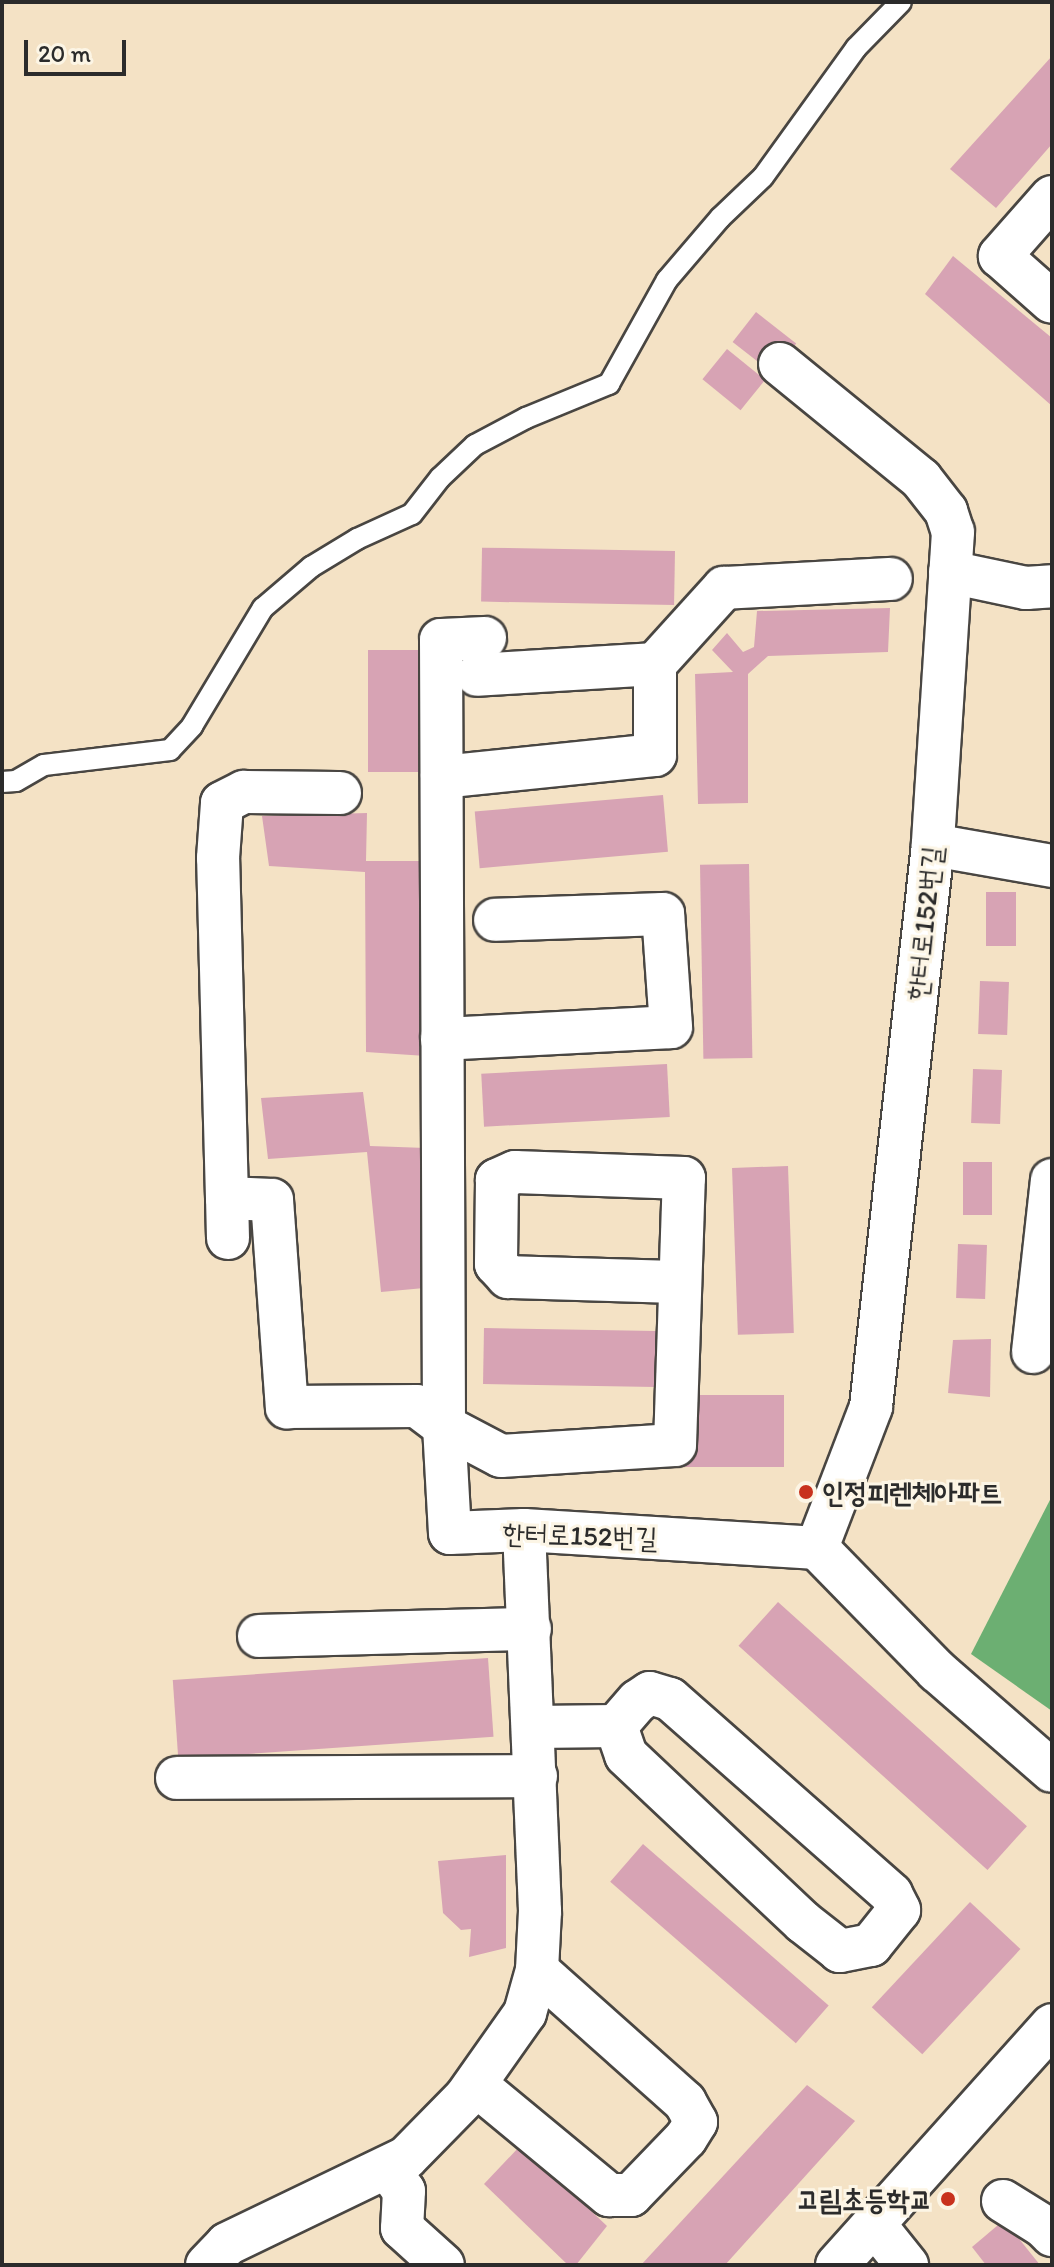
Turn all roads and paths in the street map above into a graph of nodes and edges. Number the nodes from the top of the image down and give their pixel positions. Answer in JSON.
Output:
{"nodes":[{"id":1,"x":901,"y":2,"type":"edge"},
{"id":2,"x":1052,"y":197,"type":"edge"},
{"id":3,"x":1052,"y":302,"type":"edge"},
{"id":4,"x":780,"y":364,"type":"dead end"},
{"id":5,"x":950,"y":572,"type":"junction"},
{"id":6,"x":891,"y":579,"type":"dead end"},
{"id":7,"x":1052,"y":586,"type":"edge"},
{"id":8,"x":655,"y":664,"type":"junction"},
{"id":9,"x":442,"y":777,"type":"junction"},
{"id":10,"x":2,"y":782,"type":"edge"},
{"id":11,"x":340,"y":793,"type":"dead end"},
{"id":12,"x":933,"y":845,"type":"junction"},
{"id":13,"x":1052,"y":866,"type":"edge"},
{"id":14,"x":495,"y":920,"type":"dead end"},
{"id":15,"x":442,"y":1039,"type":"junction"},
{"id":16,"x":1052,"y":1180,"type":"edge"},
{"id":17,"x":1048,"y":1254,"type":"edge"},
{"id":18,"x":680,"y":1282,"type":"junction"},
{"id":19,"x":1033,"y":1352,"type":"dead end"},
{"id":20,"x":444,"y":1426,"type":"junction"},
{"id":21,"x":524,"y":1530,"type":"junction"},
{"id":22,"x":817,"y":1548,"type":"junction"},
{"id":23,"x":530,"y":1629,"type":"junction"},
{"id":24,"x":259,"y":1636,"type":"dead end"},
{"id":25,"x":616,"y":1726,"type":"junction"},
{"id":26,"x":534,"y":1727,"type":"junction"},
{"id":27,"x":1052,"y":1771,"type":"edge"},
{"id":28,"x":536,"y":1776,"type":"junction"},
{"id":29,"x":177,"y":1778,"type":"dead end"},
{"id":30,"x":537,"y":1970,"type":"junction"},
{"id":31,"x":1052,"y":2025,"type":"edge"},
{"id":32,"x":476,"y":2085,"type":"junction"},
{"id":33,"x":388,"y":2169,"type":"junction"},
{"id":34,"x":1003,"y":2201,"type":"dead end"},
{"id":35,"x":874,"y":2224,"type":"junction"},
{"id":36,"x":1052,"y":2235,"type":"edge"},
{"id":37,"x":207,"y":2265,"type":"edge"},
{"id":38,"x":443,"y":2265,"type":"edge"},
{"id":39,"x":837,"y":2265,"type":"edge"},
{"id":40,"x":907,"y":2265,"type":"edge"}],
"edges":[{"from":1,"to":10,"type":"lane"},
{"from":2,"to":3,"type":"street"},
{"from":4,"to":5,"type":"street","name":"한터로152번길"},
{"from":5,"to":7,"type":"street"},
{"from":5,"to":12,"type":"street","name":"한터로152번길"},
{"from":6,"to":8,"type":"street"},
{"from":8,"to":9,"type":"street"},
{"from":8,"to":9,"type":"street"},
{"from":9,"to":15,"type":"street"},
{"from":11,"to":20,"type":"street"},
{"from":12,"to":13,"type":"street"},
{"from":12,"to":22,"type":"street","name":"한터로152번길"},
{"from":14,"to":15,"type":"street"},
{"from":15,"to":20,"type":"street"},
{"from":16,"to":17,"type":"street"},
{"from":17,"to":19,"type":"street"},
{"from":18,"to":18,"type":"street"},
{"from":18,"to":20,"type":"street"},
{"from":20,"to":21,"type":"street","name":"한터로152번길"},
{"from":21,"to":22,"type":"street","name":"한터로152번길"},
{"from":21,"to":23,"type":"street"},
{"from":22,"to":27,"type":"street"},
{"from":23,"to":24,"type":"street"},
{"from":23,"to":26,"type":"street"},
{"from":25,"to":25,"type":"street"},
{"from":25,"to":26,"type":"street"},
{"from":26,"to":28,"type":"street"},
{"from":28,"to":29,"type":"street"},
{"from":28,"to":30,"type":"street"},
{"from":30,"to":32,"type":"street"},
{"from":30,"to":32,"type":"street"},
{"from":31,"to":35,"type":"street"},
{"from":32,"to":33,"type":"street"},
{"from":33,"to":37,"type":"street"},
{"from":33,"to":38,"type":"street"},
{"from":34,"to":36,"type":"street"},
{"from":35,"to":39,"type":"street"},
{"from":35,"to":40,"type":"street"}]}
